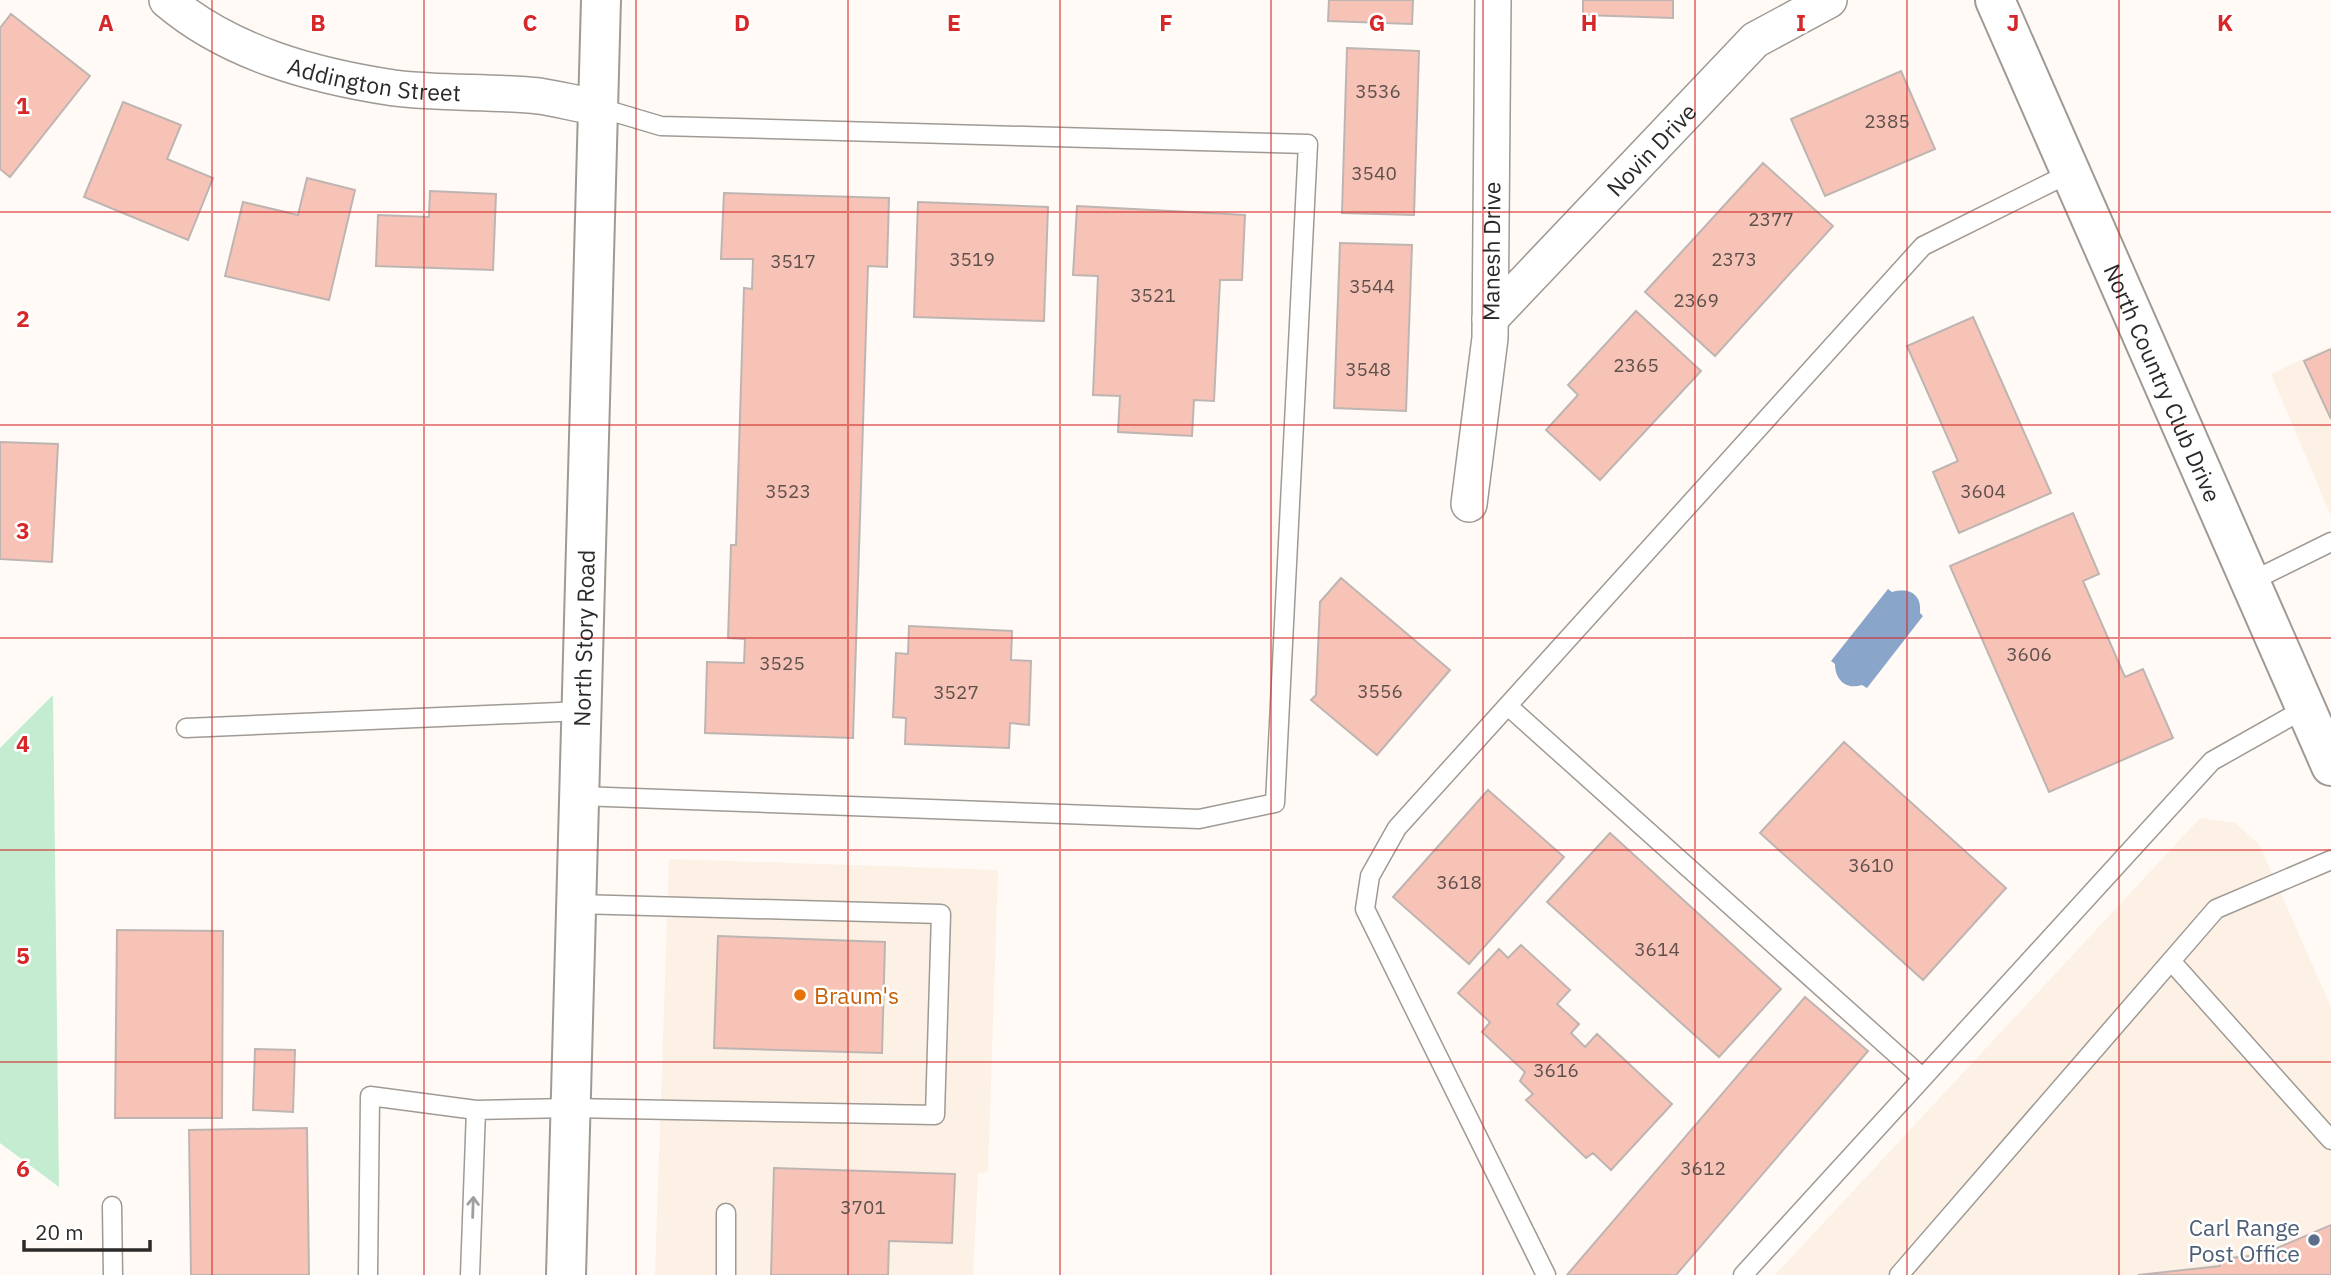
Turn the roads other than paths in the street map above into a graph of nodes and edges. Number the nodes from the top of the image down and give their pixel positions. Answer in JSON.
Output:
{"nodes":[{"id":1,"x":167,"y":0,"type":"edge"},
{"id":2,"x":601,"y":0,"type":"edge"},
{"id":3,"x":1493,"y":0,"type":"edge"},
{"id":4,"x":1829,"y":0,"type":"edge"},
{"id":5,"x":1995,"y":0,"type":"edge"},
{"id":6,"x":597,"y":107,"type":"junction"},
{"id":7,"x":2070,"y":173,"type":"junction"},
{"id":8,"x":1490,"y":318,"type":"junction"},
{"id":9,"x":1469,"y":503,"type":"dead end"},
{"id":10,"x":2331,"y":542,"type":"edge"},
{"id":11,"x":2250,"y":582,"type":"junction"},
{"id":12,"x":1508,"y":706,"type":"junction"},
{"id":13,"x":2306,"y":708,"type":"junction"},
{"id":14,"x":582,"y":711,"type":"junction"},
{"id":15,"x":186,"y":727,"type":"dead end"},
{"id":16,"x":2331,"y":766,"type":"edge"},
{"id":17,"x":580,"y":796,"type":"junction"},
{"id":18,"x":2331,"y":860,"type":"edge"},
{"id":19,"x":577,"y":904,"type":"junction"},
{"id":20,"x":2171,"y":961,"type":"junction"},
{"id":21,"x":1923,"y":1078,"type":"junction"},
{"id":22,"x":571,"y":1108,"type":"junction"},
{"id":23,"x":476,"y":1110,"type":"junction"},
{"id":24,"x":2331,"y":1140,"type":"edge"},
{"id":25,"x":112,"y":1206,"type":"dead end"},
{"id":26,"x":726,"y":1213,"type":"dead end"},
{"id":27,"x":113,"y":1275,"type":"edge"},
{"id":28,"x":368,"y":1275,"type":"edge"},
{"id":29,"x":470,"y":1275,"type":"edge"},
{"id":30,"x":566,"y":1275,"type":"edge"},
{"id":31,"x":726,"y":1275,"type":"edge"},
{"id":32,"x":1546,"y":1275,"type":"edge"},
{"id":33,"x":1743,"y":1275,"type":"edge"},
{"id":34,"x":1899,"y":1275,"type":"edge"}],
"edges":[{"from":1,"to":6,"type":"street","name":"Addington Street"},
{"from":2,"to":6,"type":"main road","name":"North Story Road"},
{"from":3,"to":8,"type":"street","name":"Manesh Drive"},
{"from":4,"to":8,"type":"street","name":"Novin Drive"},
{"from":5,"to":7,"type":"main road","name":"North Country Club Drive"},
{"from":6,"to":14,"type":"main road","name":"North Story Road"},
{"from":6,"to":17,"type":"lane"},
{"from":7,"to":11,"type":"main road","name":"North Country Club Drive"},
{"from":7,"to":12,"type":"lane"},
{"from":8,"to":9,"type":"street","name":"Manesh Drive"},
{"from":10,"to":11,"type":"lane"},
{"from":11,"to":13,"type":"main road","name":"North Country Club Drive"},
{"from":12,"to":21,"type":"lane"},
{"from":12,"to":32,"type":"lane"},
{"from":13,"to":16,"type":"main road","name":"North Country Club Drive"},
{"from":13,"to":21,"type":"lane"},
{"from":14,"to":15,"type":"lane"},
{"from":14,"to":17,"type":"main road","name":"North Story Road"},
{"from":17,"to":19,"type":"main road","name":"North Story Road"},
{"from":18,"to":20,"type":"lane"},
{"from":19,"to":22,"type":"main road","name":"North Story Road"},
{"from":19,"to":22,"type":"lane"},
{"from":20,"to":24,"type":"lane"},
{"from":20,"to":34,"type":"lane"},
{"from":21,"to":33,"type":"lane"},
{"from":22,"to":23,"type":"lane"},
{"from":22,"to":30,"type":"main road","name":"North Story Road"},
{"from":23,"to":28,"type":"lane"},
{"from":29,"to":23,"type":"lane","one_way":true},
{"from":25,"to":27,"type":"lane"},
{"from":26,"to":31,"type":"lane"}]}
